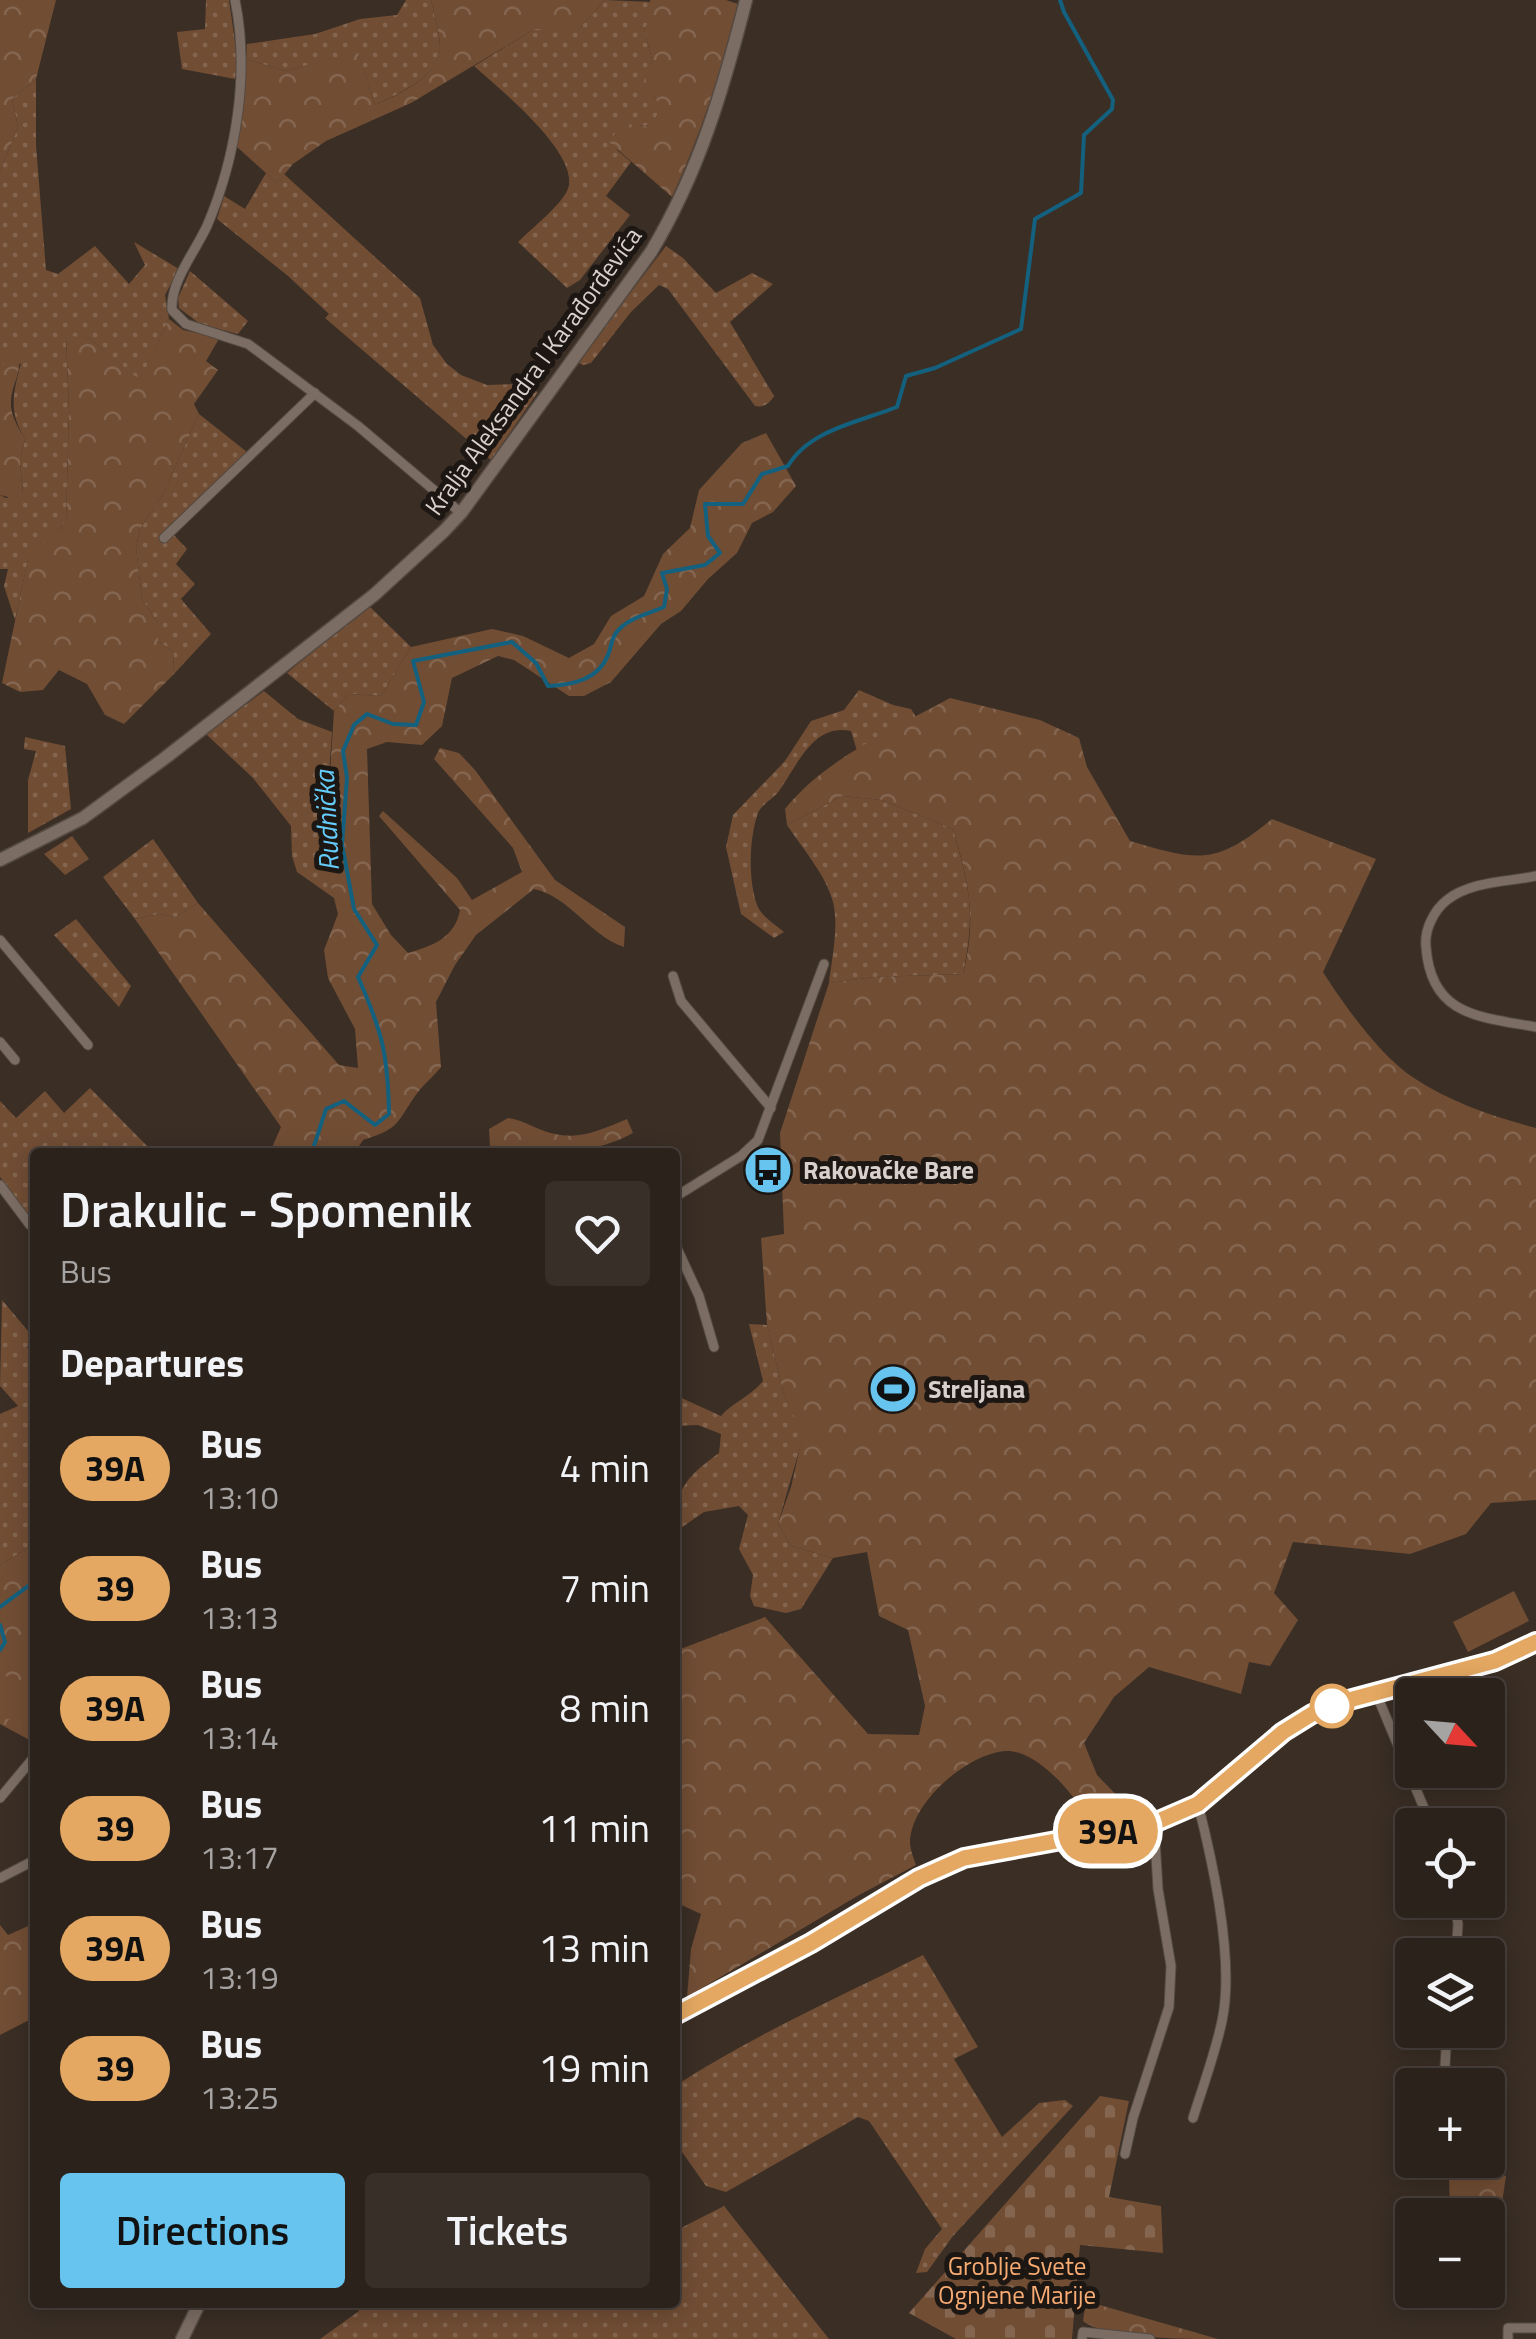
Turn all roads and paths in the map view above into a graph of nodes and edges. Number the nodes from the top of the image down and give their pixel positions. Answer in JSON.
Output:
{"nodes":[{"id":1,"x":235,"y":0,"type":"edge"},
{"id":2,"x":746,"y":0,"type":"edge"},
{"id":3,"x":315,"y":393,"type":"junction"},
{"id":4,"x":461,"y":513,"type":"junction"},
{"id":5,"x":164,"y":538,"type":"dead end"},
{"id":6,"x":0,"y":860,"type":"edge"},
{"id":7,"x":1536,"y":876,"type":"edge"},
{"id":8,"x":0,"y":940,"type":"edge"},
{"id":9,"x":824,"y":964,"type":"dead end"},
{"id":10,"x":673,"y":976,"type":"dead end"},
{"id":11,"x":1536,"y":1027,"type":"edge"},
{"id":12,"x":0,"y":1042,"type":"edge"},
{"id":13,"x":88,"y":1045,"type":"dead end"},
{"id":14,"x":15,"y":1060,"type":"dead end"},
{"id":15,"x":771,"y":1108,"type":"junction"},
{"id":16,"x":0,"y":1185,"type":"edge"},
{"id":17,"x":680,"y":1194,"type":"edge"},
{"id":18,"x":30,"y":1225,"type":"dead end"},
{"id":19,"x":680,"y":1255,"type":"edge"},
{"id":20,"x":714,"y":1347,"type":"dead end"},
{"id":21,"x":1536,"y":1642,"type":"edge"},
{"id":22,"x":1376,"y":1692,"type":"junction"},
{"id":23,"x":30,"y":1762,"type":"edge"},
{"id":24,"x":0,"y":1798,"type":"edge"},
{"id":25,"x":1198,"y":1804,"type":"junction"},
{"id":26,"x":1424,"y":1808,"type":"edge"},
{"id":27,"x":1154,"y":1823,"type":"junction"},
{"id":28,"x":30,"y":1863,"type":"edge"},
{"id":29,"x":0,"y":1878,"type":"edge"},
{"id":30,"x":680,"y":2012,"type":"edge"},
{"id":31,"x":1193,"y":2118,"type":"dead end"},
{"id":32,"x":1125,"y":2154,"type":"dead end"},
{"id":33,"x":197,"y":2308,"type":"edge"},
{"id":34,"x":1536,"y":2328,"type":"edge"},
{"id":35,"x":182,"y":2339,"type":"edge"},
{"id":36,"x":1082,"y":2339,"type":"edge"},
{"id":37,"x":1150,"y":2339,"type":"edge"},
{"id":38,"x":1508,"y":2339,"type":"edge"}],
"edges":[{"from":1,"to":3,"type":"street"},
{"from":2,"to":4,"type":"street","name":"Kralja Aleksandra I Karađorđevića"},
{"from":3,"to":4,"type":"street"},
{"from":3,"to":5,"type":"street"},
{"from":4,"to":6,"type":"street","name":"Kralja Aleksandra I Karađorđevića"},
{"from":7,"to":11,"type":"street"},
{"from":8,"to":13,"type":"street"},
{"from":9,"to":15,"type":"street"},
{"from":10,"to":15,"type":"street"},
{"from":12,"to":14,"type":"street"},
{"from":15,"to":17,"type":"street"},
{"from":16,"to":18,"type":"street"},
{"from":19,"to":20,"type":"street"},
{"from":21,"to":22,"type":"street"},
{"from":22,"to":25,"type":"street"},
{"from":22,"to":26,"type":"street"},
{"from":23,"to":24,"type":"street"},
{"from":25,"to":27,"type":"street"},
{"from":25,"to":31,"type":"street"},
{"from":27,"to":30,"type":"street"},
{"from":27,"to":32,"type":"street"},
{"from":28,"to":29,"type":"street"},
{"from":33,"to":35,"type":"street"},
{"from":34,"to":38,"type":"street"},
{"from":36,"to":37,"type":"street"}]}
